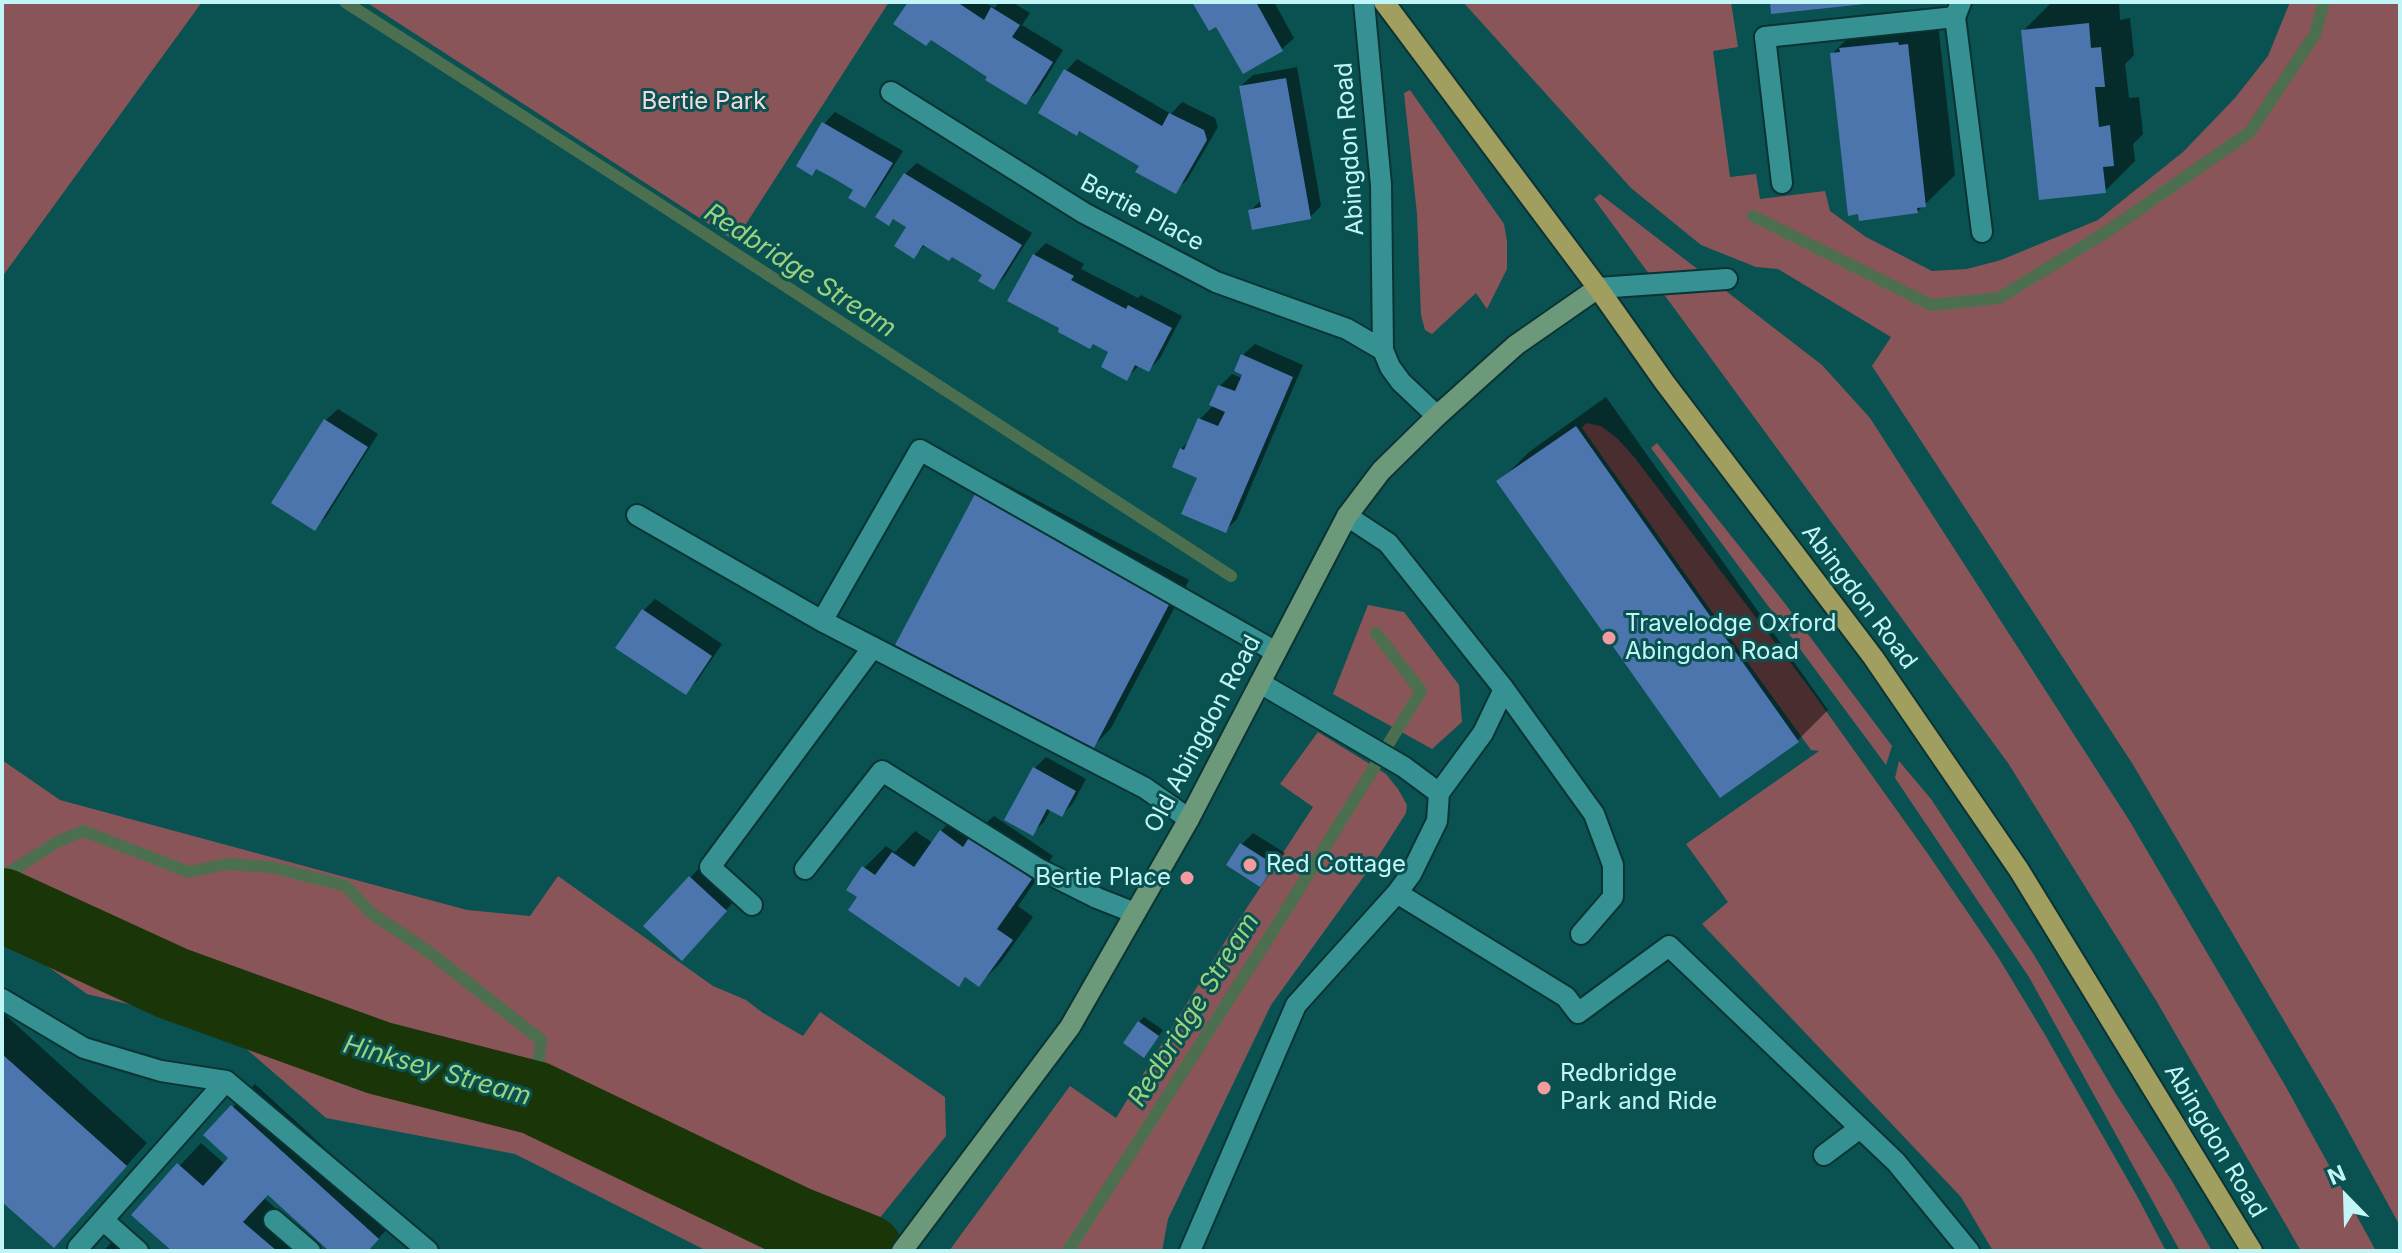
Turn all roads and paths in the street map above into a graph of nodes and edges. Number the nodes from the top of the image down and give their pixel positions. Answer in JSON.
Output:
{"nodes":[{"id":1,"x":1364,"y":2,"type":"edge"},
{"id":2,"x":1384,"y":2,"type":"edge"},
{"id":3,"x":1958,"y":9,"type":"edge"},
{"id":4,"x":891,"y":92,"type":"dead end"},
{"id":5,"x":1782,"y":183,"type":"dead end"},
{"id":6,"x":1982,"y":232,"type":"dead end"},
{"id":7,"x":1727,"y":279,"type":"dead end"},
{"id":8,"x":1598,"y":288,"type":"junction"},
{"id":9,"x":1383,"y":350,"type":"junction"},
{"id":10,"x":1437,"y":416,"type":"junction"},
{"id":11,"x":637,"y":515,"type":"dead end"},
{"id":12,"x":1347,"y":516,"type":"junction"},
{"id":13,"x":822,"y":621,"type":"junction"},
{"id":14,"x":873,"y":647,"type":"junction"},
{"id":15,"x":1276,"y":652,"type":"junction"},
{"id":16,"x":1260,"y":683,"type":"junction"},
{"id":17,"x":1504,"y":689,"type":"junction"},
{"id":18,"x":1439,"y":793,"type":"junction"},
{"id":19,"x":1189,"y":819,"type":"junction"},
{"id":20,"x":805,"y":869,"type":"dead end"},
{"id":21,"x":1397,"y":893,"type":"junction"},
{"id":22,"x":752,"y":905,"type":"dead end"},
{"id":23,"x":1135,"y":913,"type":"junction"},
{"id":24,"x":1581,"y":934,"type":"dead end"},
{"id":25,"x":2,"y":999,"type":"edge"},
{"id":26,"x":226,"y":1081,"type":"junction"},
{"id":27,"x":1860,"y":1128,"type":"junction"},
{"id":28,"x":1824,"y":1155,"type":"dead end"},
{"id":29,"x":103,"y":1220,"type":"junction"},
{"id":30,"x":274,"y":1220,"type":"dead end"},
{"id":31,"x":78,"y":1248,"type":"dead end"},
{"id":32,"x":138,"y":1251,"type":"edge"},
{"id":33,"x":310,"y":1251,"type":"edge"},
{"id":34,"x":428,"y":1251,"type":"edge"},
{"id":35,"x":902,"y":1251,"type":"edge"},
{"id":36,"x":1190,"y":1251,"type":"edge"},
{"id":37,"x":1969,"y":1251,"type":"edge"},
{"id":38,"x":2252,"y":1251,"type":"edge"}],
"edges":[{"from":1,"to":9,"type":"street","name":"Abingdon Road"},
{"from":2,"to":8,"type":"main road","name":"Abingdon Road"},
{"from":3,"to":5,"type":"street"},
{"from":3,"to":6,"type":"street"},
{"from":4,"to":9,"type":"street","name":"Bertie Place"},
{"from":7,"to":8,"type":"street"},
{"from":8,"to":10,"type":"street","name":"Old Abingdon Road"},
{"from":8,"to":38,"type":"main road","name":"Abingdon Road"},
{"from":9,"to":10,"type":"street","name":"Abingdon Road"},
{"from":10,"to":12,"type":"street","name":"Old Abingdon Road"},
{"from":11,"to":13,"type":"street"},
{"from":12,"to":15,"type":"street","name":"Old Abingdon Road"},
{"from":12,"to":17,"type":"street"},
{"from":13,"to":14,"type":"street"},
{"from":13,"to":15,"type":"street"},
{"from":14,"to":19,"type":"street"},
{"from":14,"to":22,"type":"street"},
{"from":15,"to":16,"type":"street","name":"Old Abingdon Road"},
{"from":16,"to":18,"type":"street"},
{"from":16,"to":19,"type":"street","name":"Old Abingdon Road"},
{"from":17,"to":18,"type":"street"},
{"from":17,"to":24,"type":"street"},
{"from":18,"to":21,"type":"street"},
{"from":19,"to":23,"type":"street","name":"Old Abingdon Road"},
{"from":20,"to":23,"type":"street"},
{"from":21,"to":27,"type":"street"},
{"from":21,"to":36,"type":"street"},
{"from":23,"to":35,"type":"street","name":"Old Abingdon Road"},
{"from":25,"to":26,"type":"street"},
{"from":26,"to":29,"type":"street"},
{"from":26,"to":34,"type":"street"},
{"from":27,"to":28,"type":"street"},
{"from":27,"to":37,"type":"street"},
{"from":29,"to":31,"type":"street"},
{"from":29,"to":32,"type":"street"},
{"from":30,"to":33,"type":"street"}]}
